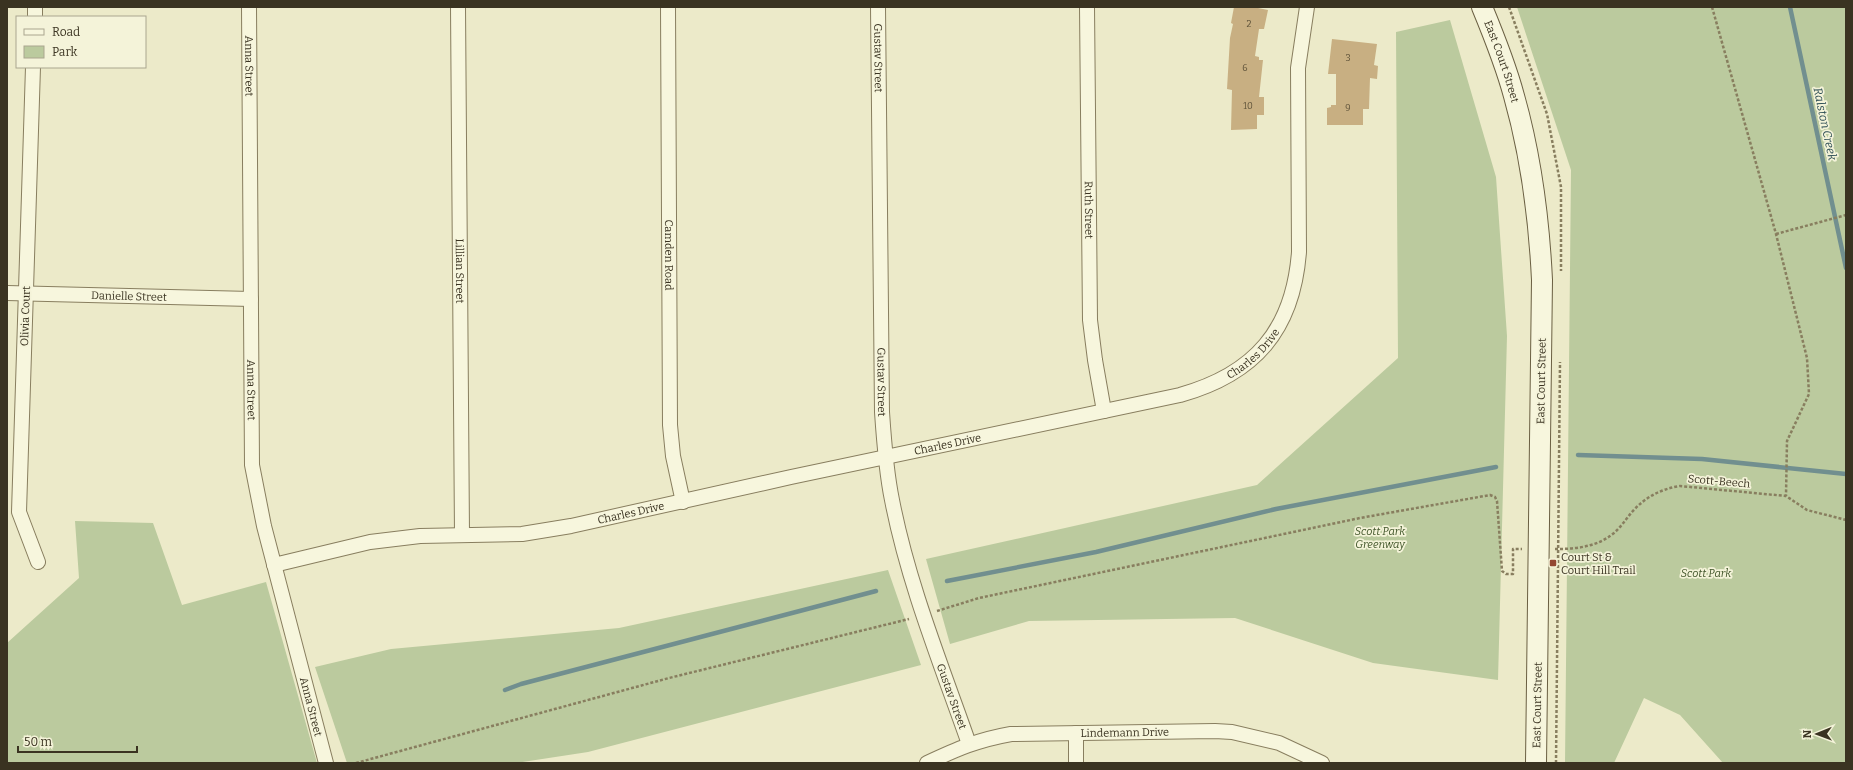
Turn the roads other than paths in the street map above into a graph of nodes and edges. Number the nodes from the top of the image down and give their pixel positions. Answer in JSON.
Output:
{"nodes":[{"id":1,"x":249,"y":7,"type":"edge"},
{"id":2,"x":458,"y":7,"type":"edge"},
{"id":3,"x":668,"y":7,"type":"edge"},
{"id":4,"x":878,"y":7,"type":"edge"},
{"id":5,"x":1087,"y":7,"type":"edge"},
{"id":6,"x":1307,"y":7,"type":"edge"},
{"id":7,"x":1482,"y":7,"type":"edge"},
{"id":8,"x":33,"y":68,"type":"edge"},
{"id":9,"x":7,"y":292,"type":"edge"},
{"id":10,"x":25,"y":294,"type":"junction"},
{"id":11,"x":251,"y":300,"type":"junction"},
{"id":12,"x":1104,"y":411,"type":"junction"},
{"id":13,"x":885,"y":457,"type":"junction"},
{"id":14,"x":683,"y":502,"type":"junction"},
{"id":15,"x":462,"y":535,"type":"junction"},
{"id":16,"x":38,"y":562,"type":"dead end"},
{"id":17,"x":274,"y":565,"type":"junction"},
{"id":18,"x":1076,"y":733,"type":"junction"},
{"id":19,"x":969,"y":744,"type":"junction"},
{"id":20,"x":326,"y":763,"type":"edge"},
{"id":21,"x":927,"y":763,"type":"edge"},
{"id":22,"x":1076,"y":763,"type":"edge"},
{"id":23,"x":1322,"y":763,"type":"edge"},
{"id":24,"x":1536,"y":763,"type":"edge"}],
"edges":[{"from":1,"to":11,"type":"street","name":"Anna Street"},
{"from":2,"to":15,"type":"street","name":"Lillian Street"},
{"from":3,"to":14,"type":"street","name":"Camden Road"},
{"from":4,"to":13,"type":"street","name":"Gustav Street"},
{"from":5,"to":12,"type":"street","name":"Ruth Street"},
{"from":6,"to":12,"type":"street","name":"Charles Drive"},
{"from":7,"to":24,"type":"street","name":"East Court Street"},
{"from":8,"to":10,"type":"street","name":"Olivia Court"},
{"from":9,"to":10,"type":"street","name":"Danielle Street"},
{"from":10,"to":11,"type":"street","name":"Danielle Street"},
{"from":10,"to":16,"type":"street","name":"Olivia Court"},
{"from":11,"to":17,"type":"street","name":"Anna Street"},
{"from":12,"to":13,"type":"street","name":"Charles Drive"},
{"from":13,"to":14,"type":"street","name":"Charles Drive"},
{"from":13,"to":19,"type":"street","name":"Gustav Street"},
{"from":14,"to":15,"type":"street","name":"Charles Drive"},
{"from":15,"to":17,"type":"street","name":"Charles Drive"},
{"from":17,"to":20,"type":"street","name":"Anna Street"},
{"from":18,"to":19,"type":"street","name":"Lindemann Drive"},
{"from":18,"to":22,"type":"street"},
{"from":18,"to":23,"type":"street","name":"Lindemann Drive"},
{"from":19,"to":21,"type":"street","name":"Lindemann Drive"}]}
